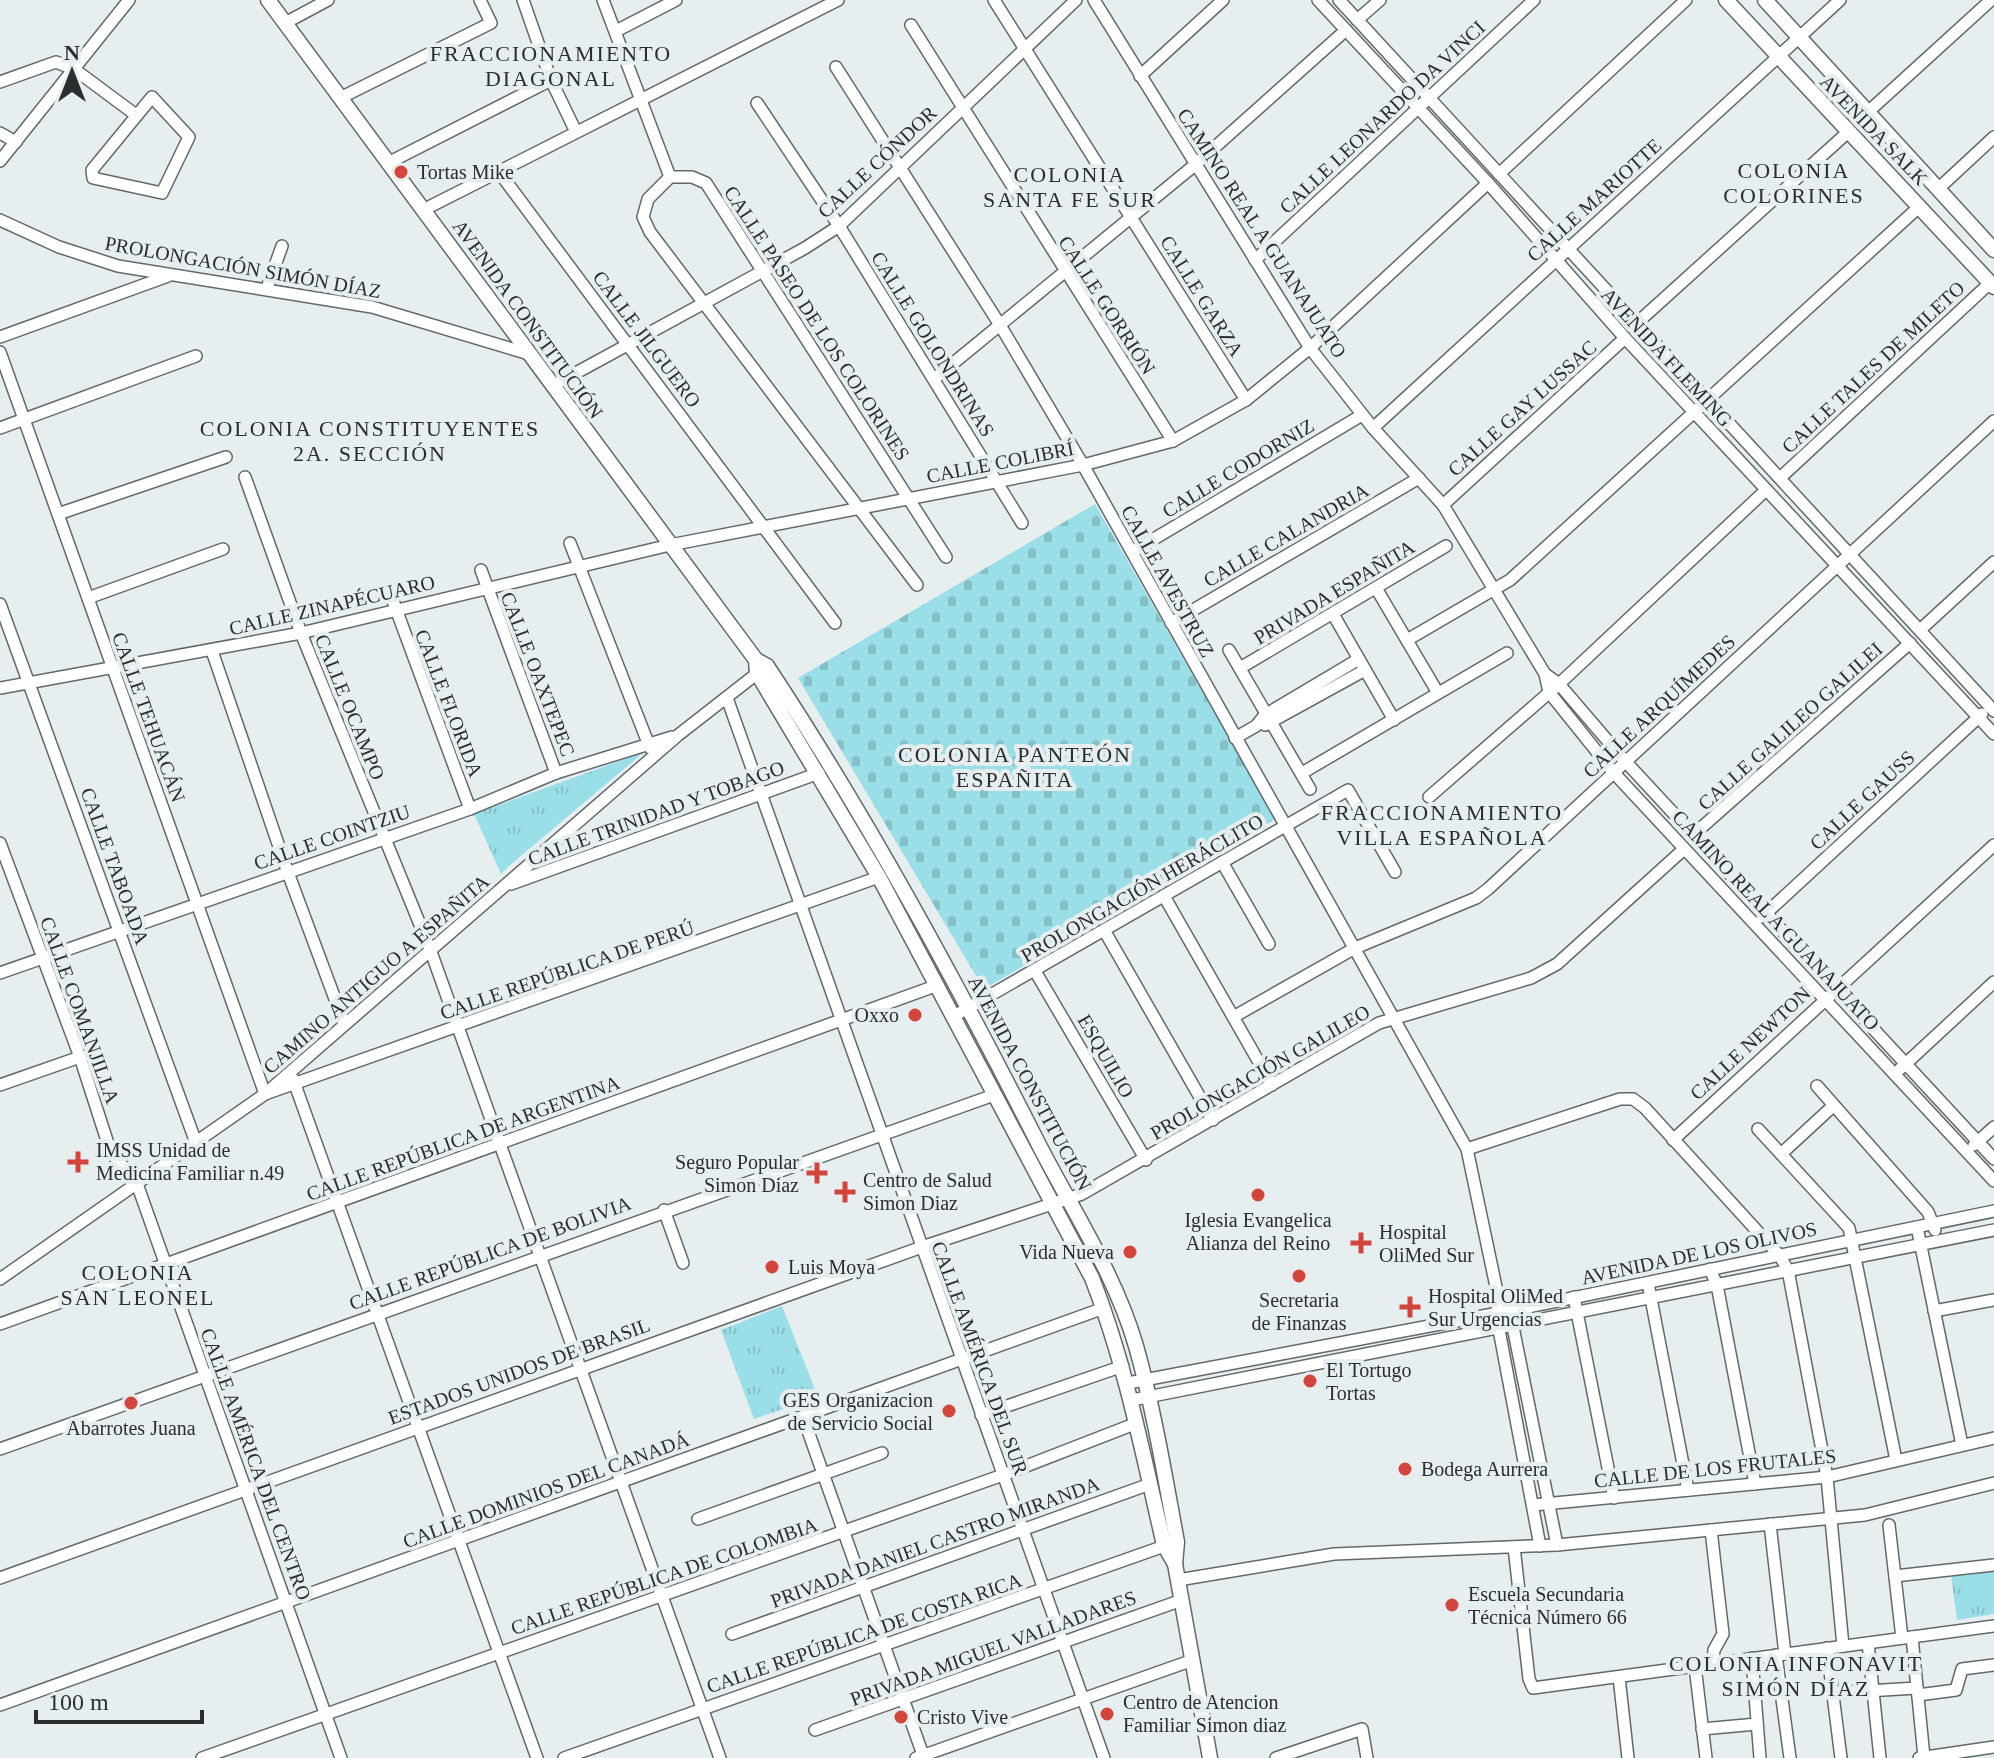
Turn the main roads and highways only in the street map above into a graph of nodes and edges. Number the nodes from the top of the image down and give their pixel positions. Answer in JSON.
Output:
{"nodes":[{"id":1,"x":268,"y":0,"type":"edge"},
{"id":2,"x":1726,"y":0,"type":"edge"},
{"id":3,"x":1765,"y":0,"type":"edge"},
{"id":4,"x":1994,"y":250,"type":"edge"},
{"id":5,"x":1992,"y":285,"type":"edge"},
{"id":6,"x":760,"y":666,"type":"junction"},
{"id":7,"x":1136,"y":1382,"type":"junction"},
{"id":8,"x":1171,"y":1544,"type":"junction"},
{"id":9,"x":1210,"y":1758,"type":"edge"}],
"edges":[{"from":1,"to":6,"type":"main road","name":"AVENIDA CONSTITUCIÓN"},
{"from":2,"to":5,"type":"main road","name":"AVENIDA SALK"},
{"from":3,"to":4,"type":"main road","name":"AVENIDA SALK"},
{"from":6,"to":7,"type":"main road","name":"AVENIDA CONSTITUCIÓN"},
{"from":6,"to":7,"type":"main road","name":"AVENIDA CONSTITUCIÓN"},
{"from":7,"to":8,"type":"main road","name":"AVENIDA CONSTITUCIÓN"},
{"from":7,"to":8,"type":"main road","name":"AVENIDA CONSTITUCIÓN"},
{"from":8,"to":9,"type":"main road","name":"AVENIDA CONSTITUCIÓN"}]}
